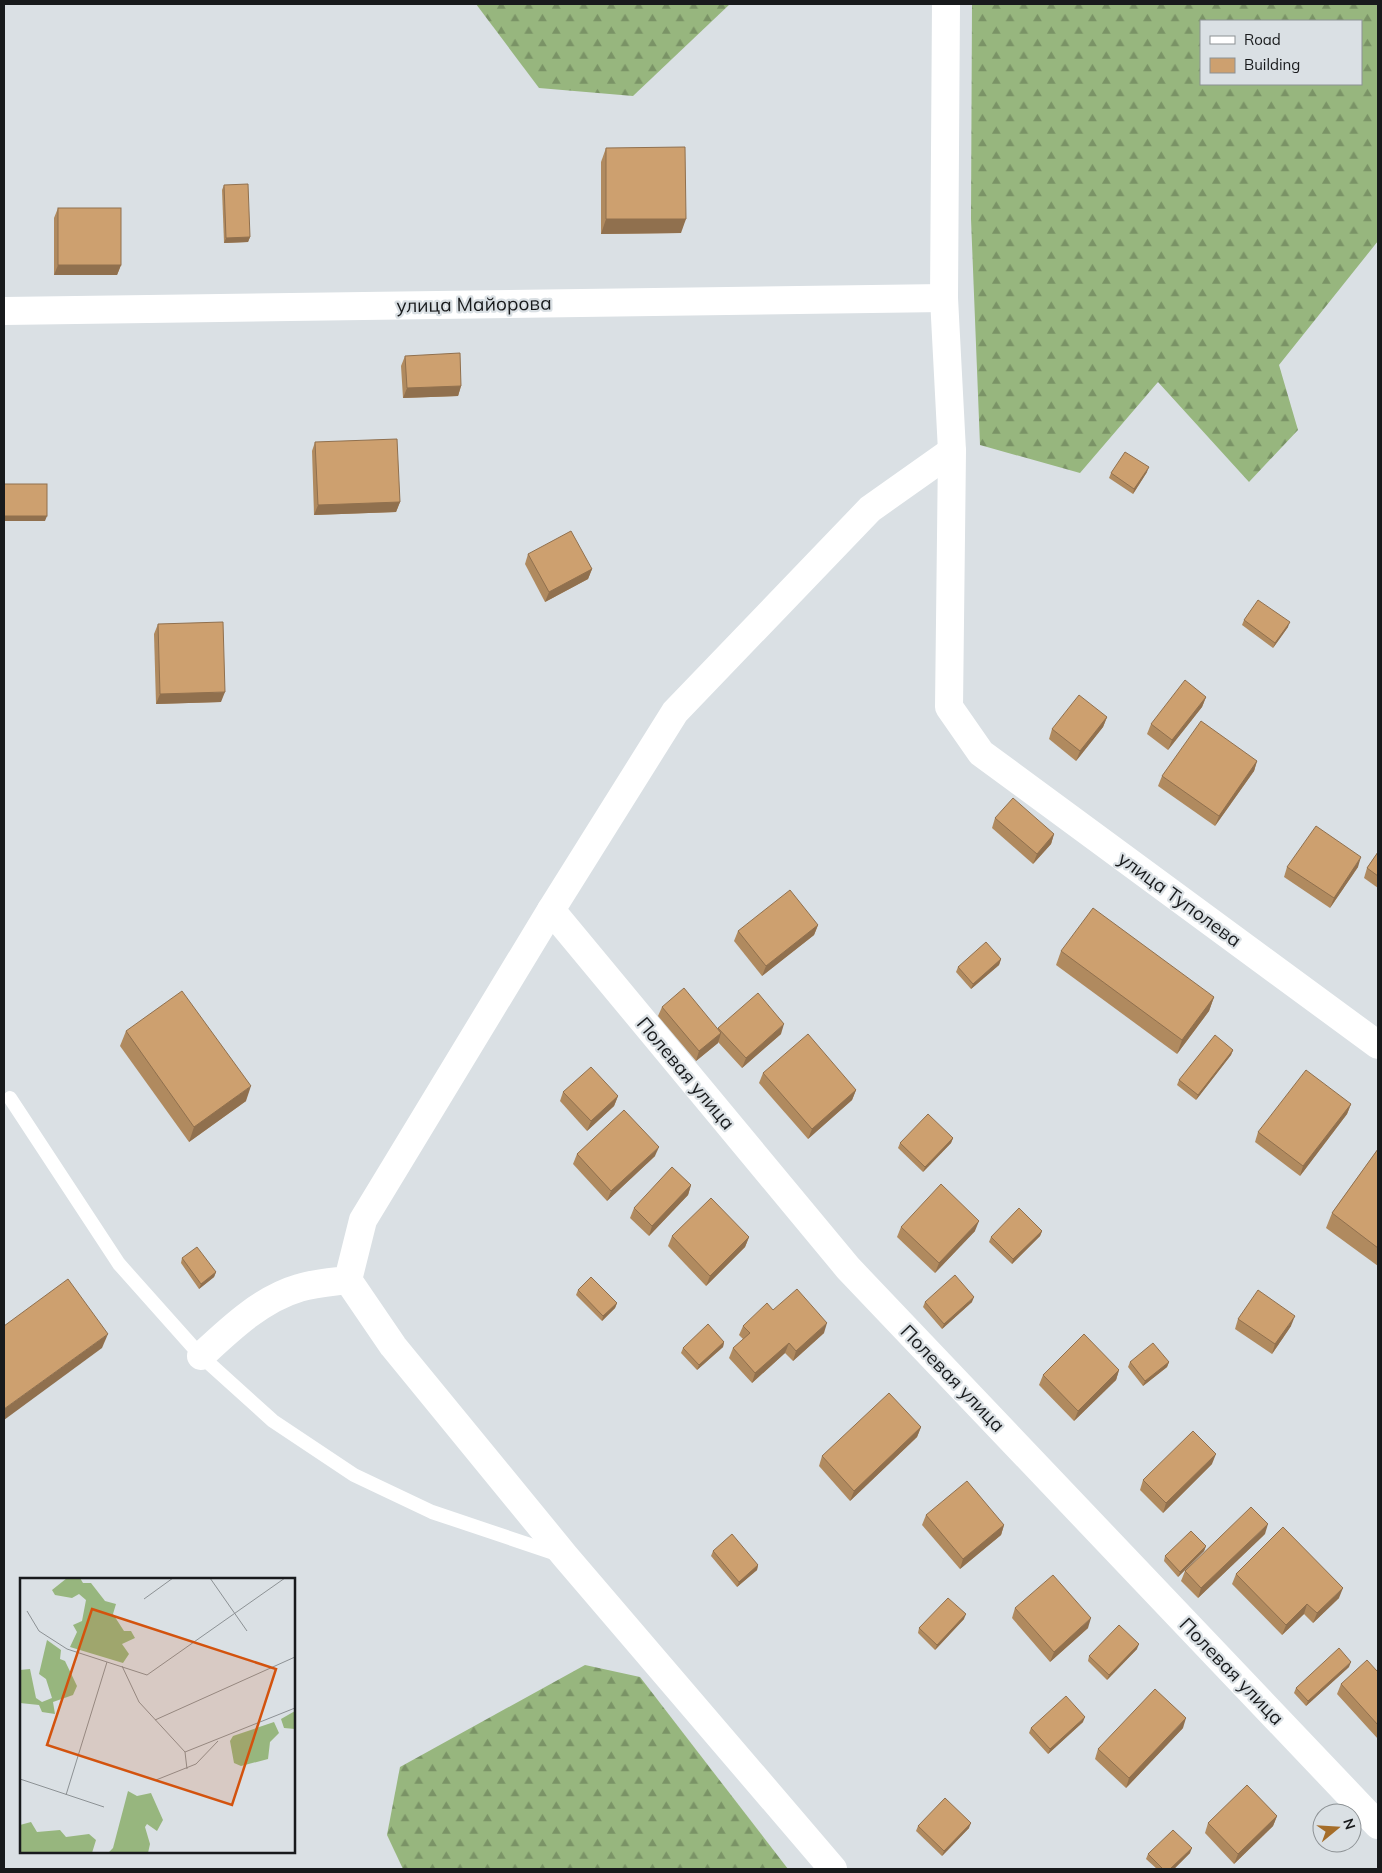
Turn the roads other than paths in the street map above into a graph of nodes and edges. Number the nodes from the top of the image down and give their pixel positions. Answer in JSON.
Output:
{"nodes":[{"id":1,"x":946,"y":4,"type":"edge"},
{"id":2,"x":944,"y":298,"type":"junction"},
{"id":3,"x":4,"y":310,"type":"edge"},
{"id":4,"x":952,"y":451,"type":"junction"},
{"id":5,"x":551,"y":910,"type":"junction"},
{"id":6,"x":1378,"y":1045,"type":"edge"},
{"id":7,"x":10,"y":1098,"type":"dead end"},
{"id":8,"x":348,"y":1280,"type":"junction"},
{"id":9,"x":201,"y":1356,"type":"junction"},
{"id":10,"x":565,"y":1556,"type":"junction"},
{"id":11,"x":1378,"y":1825,"type":"edge"},
{"id":12,"x":833,"y":1869,"type":"edge"}],
"edges":[{"from":1,"to":2,"type":"street","name":"улица Туполева"},
{"from":2,"to":3,"type":"street","name":"улица Майорова"},
{"from":2,"to":4,"type":"street","name":"улица Туполева"},
{"from":4,"to":5,"type":"street"},
{"from":4,"to":6,"type":"street","name":"улица Туполева"},
{"from":5,"to":8,"type":"street"},
{"from":5,"to":11,"type":"street","name":"Полевая улица"},
{"from":7,"to":9,"type":"lane"},
{"from":8,"to":9,"type":"street"},
{"from":8,"to":10,"type":"street"},
{"from":9,"to":10,"type":"lane"},
{"from":10,"to":12,"type":"street"}]}
